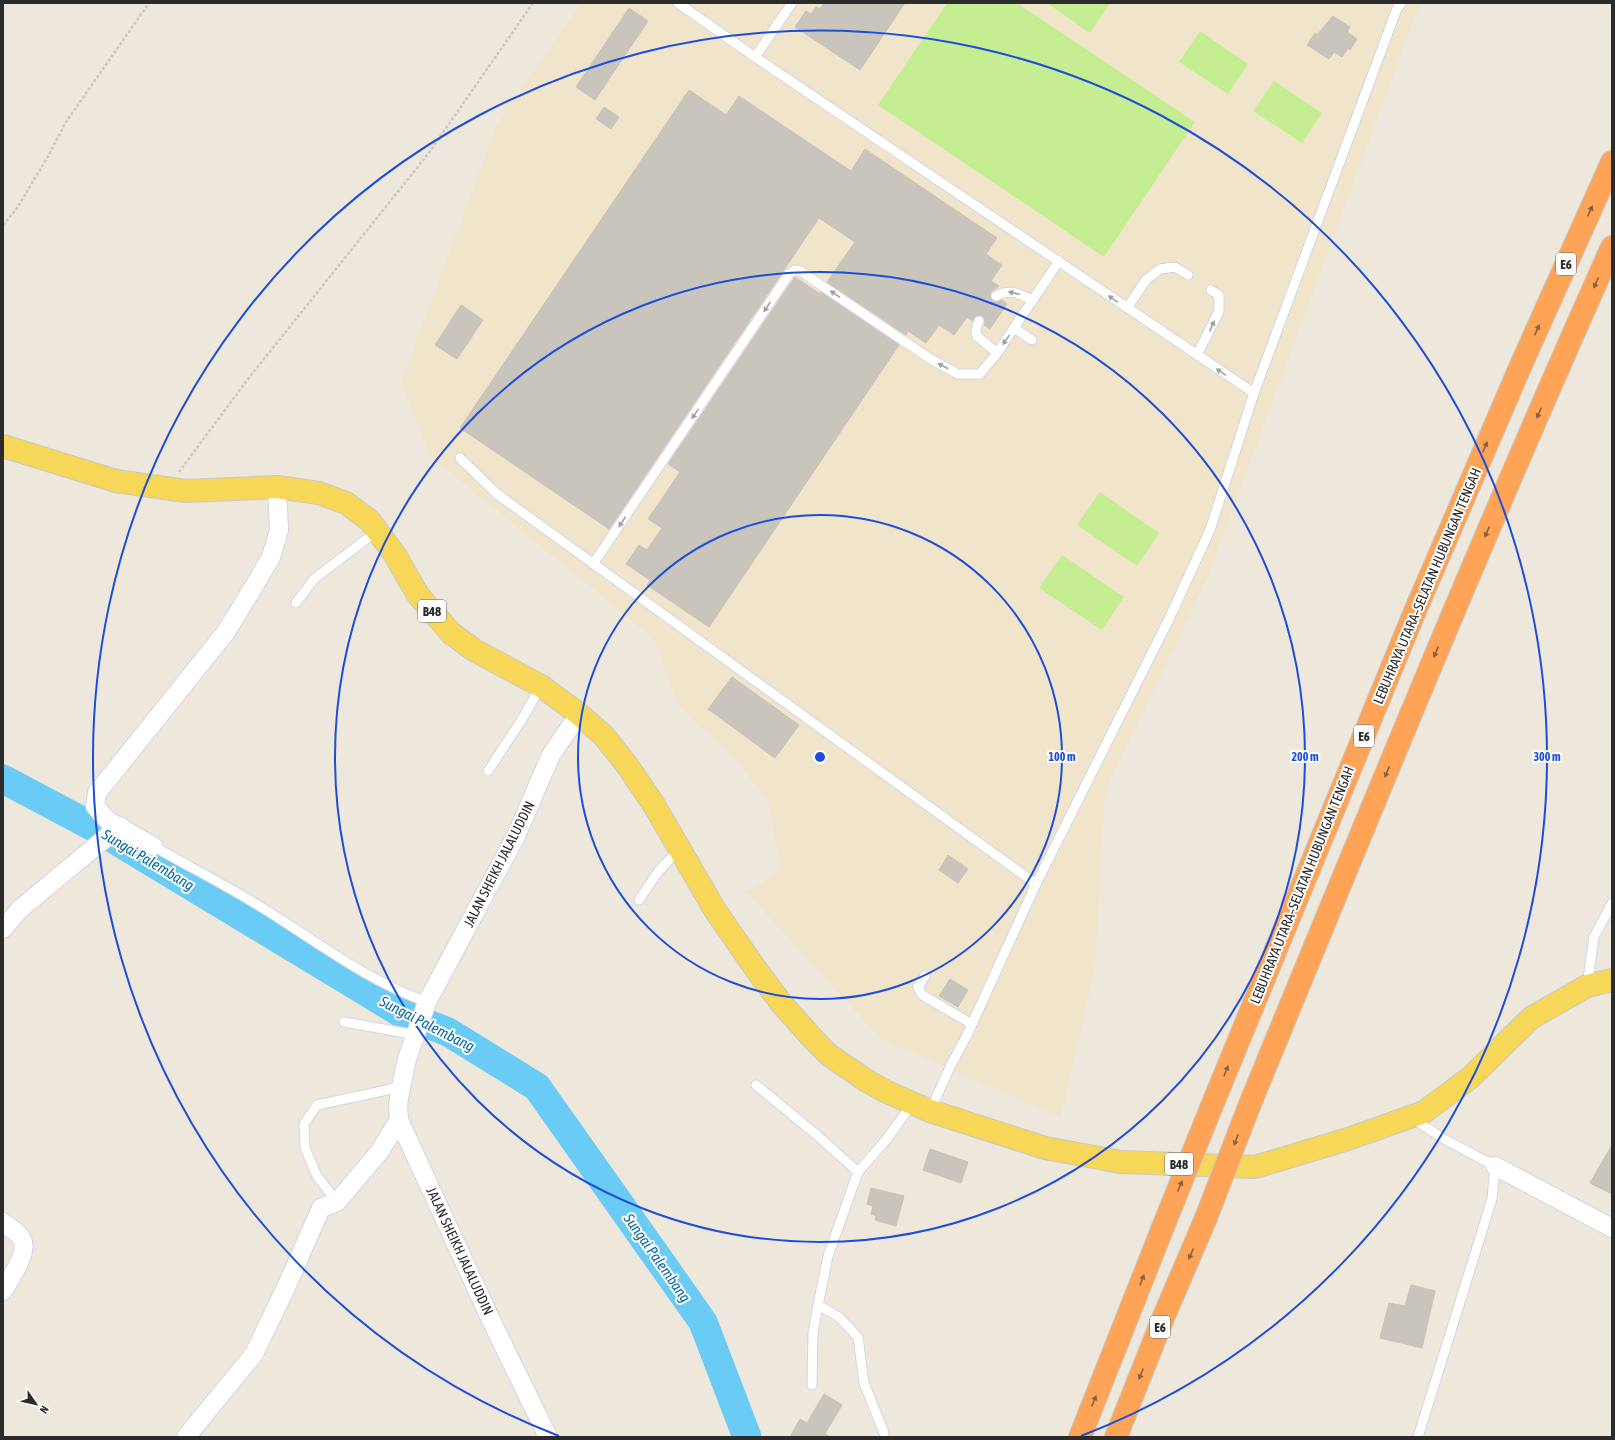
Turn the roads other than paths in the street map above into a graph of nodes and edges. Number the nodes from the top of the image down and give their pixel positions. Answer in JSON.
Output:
{"nodes":[{"id":1,"x":678,"y":3,"type":"edge"},
{"id":2,"x":792,"y":3,"type":"edge"},
{"id":3,"x":1401,"y":3,"type":"edge"},
{"id":4,"x":755,"y":57,"type":"junction"},
{"id":5,"x":1612,"y":162,"type":"edge"},
{"id":6,"x":1612,"y":247,"type":"edge"},
{"id":7,"x":1058,"y":262,"type":"junction"},
{"id":8,"x":1188,"y":275,"type":"dead end"},
{"id":9,"x":1211,"y":290,"type":"dead end"},
{"id":10,"x":996,"y":296,"type":"dead end"},
{"id":11,"x":1033,"y":300,"type":"junction"},
{"id":12,"x":1128,"y":308,"type":"junction"},
{"id":13,"x":977,"y":325,"type":"dead end"},
{"id":14,"x":1014,"y":328,"type":"junction"},
{"id":15,"x":1032,"y":340,"type":"dead end"},
{"id":16,"x":997,"y":353,"type":"junction"},
{"id":17,"x":1197,"y":355,"type":"junction"},
{"id":18,"x":1254,"y":393,"type":"junction"},
{"id":19,"x":3,"y":446,"type":"edge"},
{"id":20,"x":460,"y":458,"type":"dead end"},
{"id":21,"x":277,"y":487,"type":"junction"},
{"id":22,"x":378,"y":530,"type":"junction"},
{"id":23,"x":594,"y":564,"type":"junction"},
{"id":24,"x":296,"y":603,"type":"dead end"},
{"id":25,"x":541,"y":686,"type":"junction"},
{"id":26,"x":579,"y":714,"type":"junction"},
{"id":27,"x":488,"y":770,"type":"dead end"},
{"id":28,"x":117,"y":828,"type":"junction"},
{"id":29,"x":153,"y":846,"type":"joint"},
{"id":30,"x":679,"y":850,"type":"junction"},
{"id":31,"x":1036,"y":884,"type":"junction"},
{"id":32,"x":639,"y":900,"type":"dead end"},
{"id":33,"x":1612,"y":903,"type":"edge"},
{"id":34,"x":3,"y":929,"type":"edge"},
{"id":35,"x":925,"y":976,"type":"dead end"},
{"id":36,"x":1612,"y":980,"type":"edge"},
{"id":37,"x":1587,"y":986,"type":"junction"},
{"id":38,"x":421,"y":1021,"type":"junction"},
{"id":39,"x":344,"y":1022,"type":"dead end"},
{"id":40,"x":972,"y":1024,"type":"junction"},
{"id":41,"x":756,"y":1085,"type":"dead end"},
{"id":42,"x":401,"y":1087,"type":"junction"},
{"id":43,"x":921,"y":1107,"type":"junction"},
{"id":44,"x":1411,"y":1117,"type":"junction"},
{"id":45,"x":400,"y":1120,"type":"junction"},
{"id":46,"x":1495,"y":1166,"type":"junction"},
{"id":47,"x":858,"y":1172,"type":"junction"},
{"id":48,"x":337,"y":1202,"type":"junction"},
{"id":49,"x":3,"y":1222,"type":"edge"},
{"id":50,"x":1612,"y":1228,"type":"edge"},
{"id":51,"x":3,"y":1291,"type":"edge"},
{"id":52,"x":818,"y":1305,"type":"junction"},
{"id":53,"x":812,"y":1385,"type":"dead end"},
{"id":54,"x":884,"y":1433,"type":"dead end"},
{"id":55,"x":186,"y":1437,"type":"edge"},
{"id":56,"x":548,"y":1437,"type":"edge"},
{"id":57,"x":1080,"y":1437,"type":"edge"},
{"id":58,"x":1116,"y":1437,"type":"edge"},
{"id":59,"x":1418,"y":1437,"type":"edge"}],
"edges":[{"from":1,"to":4,"type":"lane"},
{"from":2,"to":4,"type":"lane"},
{"from":3,"to":18,"type":"lane"},
{"from":4,"to":7,"type":"lane"},
{"from":57,"to":5,"type":"highway","name":"LEBUHRAYA UTARA–SELATAN HUBUNGAN TENGAH","number":"E6","one_way":true,"bridge":true},
{"from":6,"to":58,"type":"highway","number":"E6","one_way":true,"bridge":true},
{"from":7,"to":11,"type":"lane"},
{"from":12,"to":7,"type":"lane","one_way":true},
{"from":8,"to":12,"type":"lane"},
{"from":17,"to":9,"type":"lane","one_way":true},
{"from":11,"to":10,"type":"lane","one_way":true},
{"from":11,"to":14,"type":"lane"},
{"from":12,"to":17,"type":"lane"},
{"from":13,"to":16,"type":"lane"},
{"from":14,"to":15,"type":"lane"},
{"from":14,"to":16,"type":"lane","one_way":true},
{"from":16,"to":23,"type":"lane","one_way":true},
{"from":18,"to":17,"type":"lane","one_way":true},
{"from":18,"to":31,"type":"lane"},
{"from":19,"to":21,"type":"main road","number":"B48"},
{"from":20,"to":23,"type":"lane"},
{"from":21,"to":22,"type":"main road","number":"B48"},
{"from":21,"to":28,"type":"street"},
{"from":22,"to":24,"type":"lane"},
{"from":22,"to":25,"type":"main road","number":"B48"},
{"from":23,"to":31,"type":"lane"},
{"from":25,"to":26,"type":"main road","number":"B48"},
{"from":25,"to":27,"type":"lane"},
{"from":26,"to":30,"type":"main road","number":"B48"},
{"from":26,"to":38,"type":"street","name":"JALAN SHEIKH JALALUDDIN"},
{"from":28,"to":29,"type":"street"},
{"from":28,"to":34,"type":"street"},
{"from":29,"to":38,"type":"lane"},
{"from":30,"to":32,"type":"lane"},
{"from":30,"to":43,"type":"main road","number":"B48"},
{"from":31,"to":40,"type":"lane"},
{"from":33,"to":37,"type":"lane"},
{"from":35,"to":40,"type":"lane"},
{"from":36,"to":37,"type":"main road","number":"B48"},
{"from":37,"to":44,"type":"main road","number":"B48"},
{"from":38,"to":39,"type":"lane"},
{"from":38,"to":42,"type":"street","name":"JALAN SHEIKH JALALUDDIN"},
{"from":40,"to":43,"type":"lane"},
{"from":41,"to":47,"type":"lane"},
{"from":42,"to":45,"type":"street","name":"JALAN SHEIKH JALALUDDIN"},
{"from":42,"to":48,"type":"lane"},
{"from":43,"to":44,"type":"main road","number":"B48"},
{"from":43,"to":47,"type":"lane"},
{"from":44,"to":46,"type":"lane"},
{"from":45,"to":48,"type":"street"},
{"from":45,"to":56,"type":"street","name":"JALAN SHEIKH JALALUDDIN"},
{"from":46,"to":50,"type":"street"},
{"from":46,"to":59,"type":"lane"},
{"from":47,"to":52,"type":"lane"},
{"from":48,"to":55,"type":"street"},
{"from":49,"to":51,"type":"street"},
{"from":52,"to":53,"type":"lane"},
{"from":52,"to":54,"type":"lane"}]}
